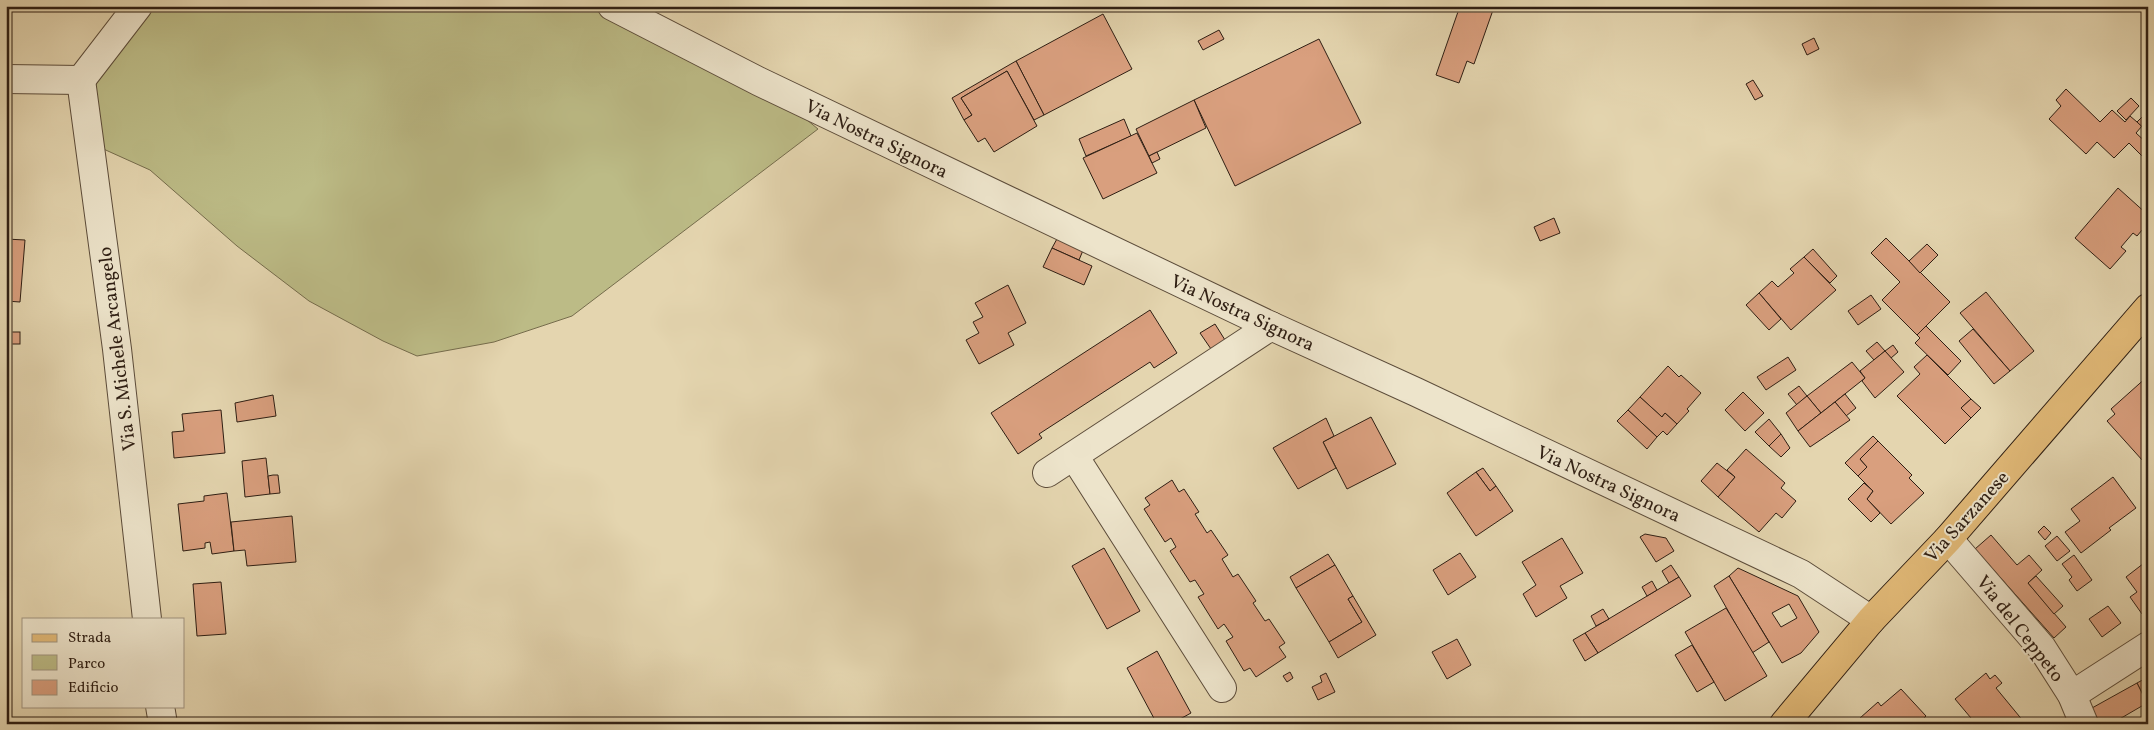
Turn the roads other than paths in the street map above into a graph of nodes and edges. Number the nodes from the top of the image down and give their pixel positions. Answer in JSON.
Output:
{"nodes":[{"id":1,"x":138,"y":6,"type":"edge"},
{"id":2,"x":612,"y":6,"type":"edge"},
{"id":3,"x":6,"y":80,"type":"edge"},
{"id":4,"x":81,"y":80,"type":"junction"},
{"id":5,"x":2148,"y":308,"type":"edge"},
{"id":6,"x":1271,"y":326,"type":"junction"},
{"id":7,"x":1074,"y":456,"type":"junction"},
{"id":8,"x":1047,"y":473,"type":"dead end"},
{"id":9,"x":1948,"y":539,"type":"junction"},
{"id":10,"x":147,"y":618,"type":"edge"},
{"id":11,"x":1871,"y":620,"type":"junction"},
{"id":12,"x":2148,"y":646,"type":"edge"},
{"id":13,"x":1222,"y":688,"type":"dead end"},
{"id":14,"x":2072,"y":695,"type":"junction"},
{"id":15,"x":160,"y":708,"type":"edge"},
{"id":16,"x":163,"y":724,"type":"edge"},
{"id":17,"x":1784,"y":724,"type":"edge"},
{"id":18,"x":2084,"y":724,"type":"edge"}],
"edges":[{"from":1,"to":4,"type":"street"},
{"from":2,"to":6,"type":"street","name":"Via Nostra Signora"},
{"from":3,"to":4,"type":"street"},
{"from":4,"to":10,"type":"street","name":"Via S. Michele Arcangelo"},
{"from":5,"to":9,"type":"main road","name":"Via Sarzanese"},
{"from":6,"to":7,"type":"street"},
{"from":6,"to":11,"type":"street","name":"Via Nostra Signora"},
{"from":7,"to":8,"type":"street"},
{"from":7,"to":13,"type":"street"},
{"from":9,"to":11,"type":"main road","name":"Via Sarzanese"},
{"from":9,"to":14,"type":"street","name":"Via del Ceppeto"},
{"from":11,"to":17,"type":"main road","name":"Via Sarzanese"},
{"from":12,"to":14,"type":"street"},
{"from":14,"to":18,"type":"street","name":"Via del Ceppeto"},
{"from":15,"to":16,"type":"street"}]}
